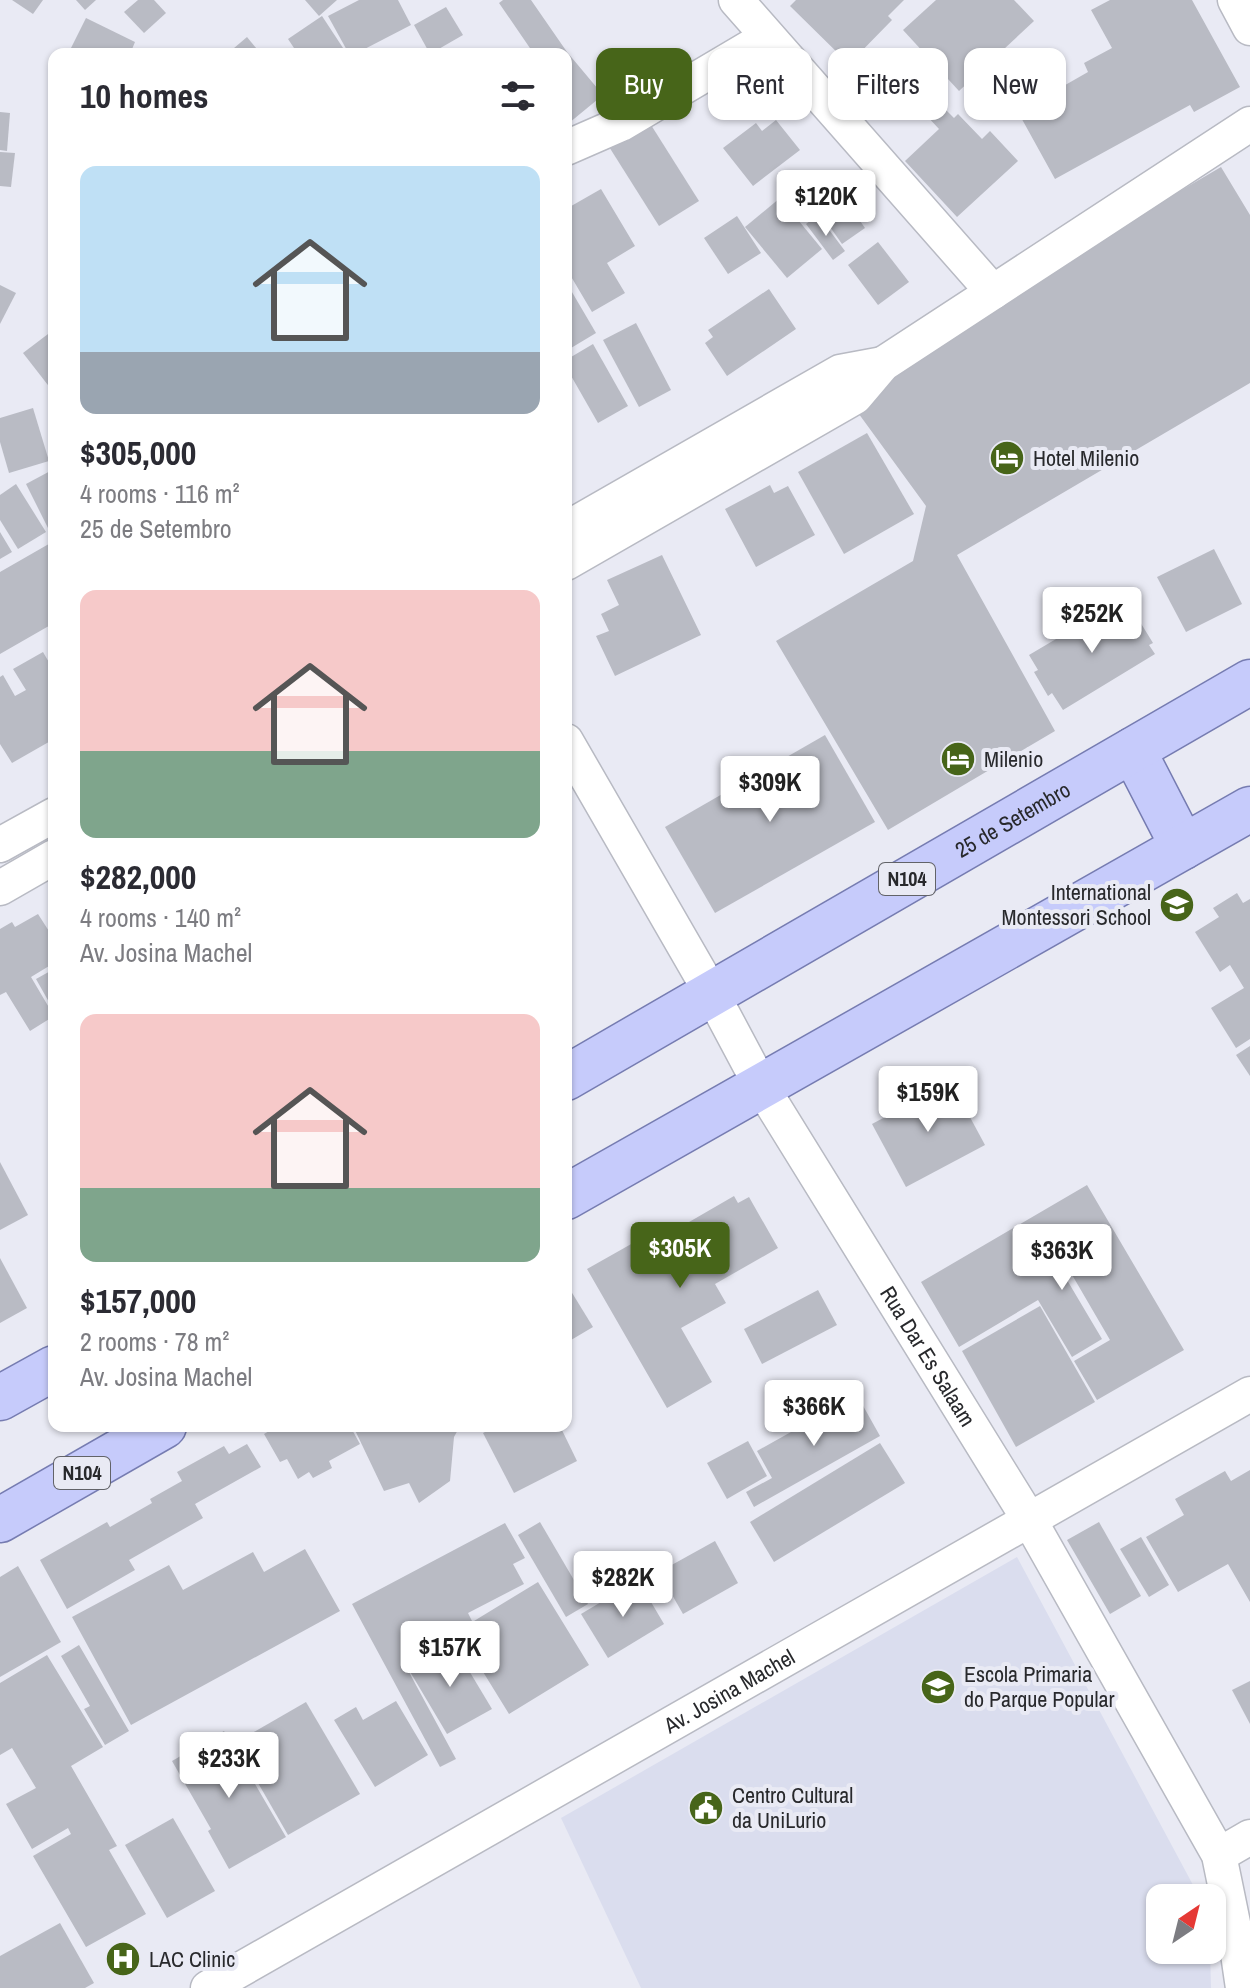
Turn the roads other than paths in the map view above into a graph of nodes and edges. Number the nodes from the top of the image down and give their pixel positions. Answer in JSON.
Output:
{"nodes":[{"id":1,"x":736,"y":0,"type":"edge"},
{"id":2,"x":1235,"y":0,"type":"edge"},
{"id":3,"x":1250,"y":28,"type":"edge"},
{"id":4,"x":768,"y":37,"type":"junction"},
{"id":5,"x":1250,"y":124,"type":"edge"},
{"id":6,"x":572,"y":145,"type":"edge"},
{"id":7,"x":993,"y":292,"type":"junction"},
{"id":8,"x":757,"y":436,"type":"junction"},
{"id":9,"x":572,"y":526,"type":"edge"},
{"id":10,"x":572,"y":559,"type":"edge"},
{"id":11,"x":1250,"y":682,"type":"edge"},
{"id":12,"x":1133,"y":750,"type":"junction"},
{"id":13,"x":572,"y":751,"type":"edge"},
{"id":14,"x":1250,"y":809,"type":"edge"},
{"id":15,"x":48,"y":818,"type":"edge"},
{"id":16,"x":0,"y":845,"type":"edge"},
{"id":17,"x":1183,"y":847,"type":"junction"},
{"id":18,"x":48,"y":860,"type":"edge"},
{"id":19,"x":0,"y":888,"type":"edge"},
{"id":20,"x":712,"y":994,"type":"junction"},
{"id":21,"x":572,"y":1075,"type":"edge"},
{"id":22,"x":761,"y":1086,"type":"junction"},
{"id":23,"x":572,"y":1194,"type":"edge"},
{"id":24,"x":48,"y":1371,"type":"edge"},
{"id":25,"x":1250,"y":1394,"type":"edge"},
{"id":26,"x":0,"y":1398,"type":"edge"},
{"id":27,"x":154,"y":1432,"type":"edge"},
{"id":28,"x":0,"y":1520,"type":"edge"},
{"id":29,"x":1030,"y":1521,"type":"junction"},
{"id":30,"x":1250,"y":1837,"type":"edge"},
{"id":31,"x":1219,"y":1855,"type":"junction"},
{"id":32,"x":208,"y":1988,"type":"edge"},
{"id":33,"x":1243,"y":1988,"type":"edge"}],
"edges":[{"from":1,"to":4,"type":"street"},
{"from":2,"to":3,"type":"street"},
{"from":4,"to":6,"type":"street"},
{"from":4,"to":7,"type":"street"},
{"from":5,"to":7,"type":"street"},
{"from":7,"to":8,"type":"street"},
{"from":8,"to":9,"type":"street"},
{"from":8,"to":10,"type":"street"},
{"from":11,"to":12,"type":"main road","name":"25 de Setembro","number":"N104"},
{"from":12,"to":17,"type":"main road"},
{"from":12,"to":20,"type":"main road","name":"25 de Setembro","number":"N104"},
{"from":13,"to":20,"type":"street","name":"Rua Dar Es Salaam"},
{"from":14,"to":17,"type":"main road"},
{"from":15,"to":16,"type":"street"},
{"from":17,"to":22,"type":"main road"},
{"from":18,"to":19,"type":"street"},
{"from":20,"to":21,"type":"main road","name":"25 de Setembro","number":"N104"},
{"from":20,"to":22,"type":"street","name":"Rua Dar Es Salaam"},
{"from":22,"to":23,"type":"main road"},
{"from":22,"to":29,"type":"street","name":"Rua Dar Es Salaam"},
{"from":24,"to":26,"type":"main road"},
{"from":25,"to":29,"type":"street","name":"Av. Josina Machel"},
{"from":27,"to":28,"type":"main road","number":"N104"},
{"from":29,"to":31,"type":"street","name":"Rua Dar Es Salaam"},
{"from":29,"to":32,"type":"street","name":"Av. Josina Machel"},
{"from":30,"to":31,"type":"street"},
{"from":31,"to":33,"type":"street","name":"Rua Dar Es Salaam"}]}
